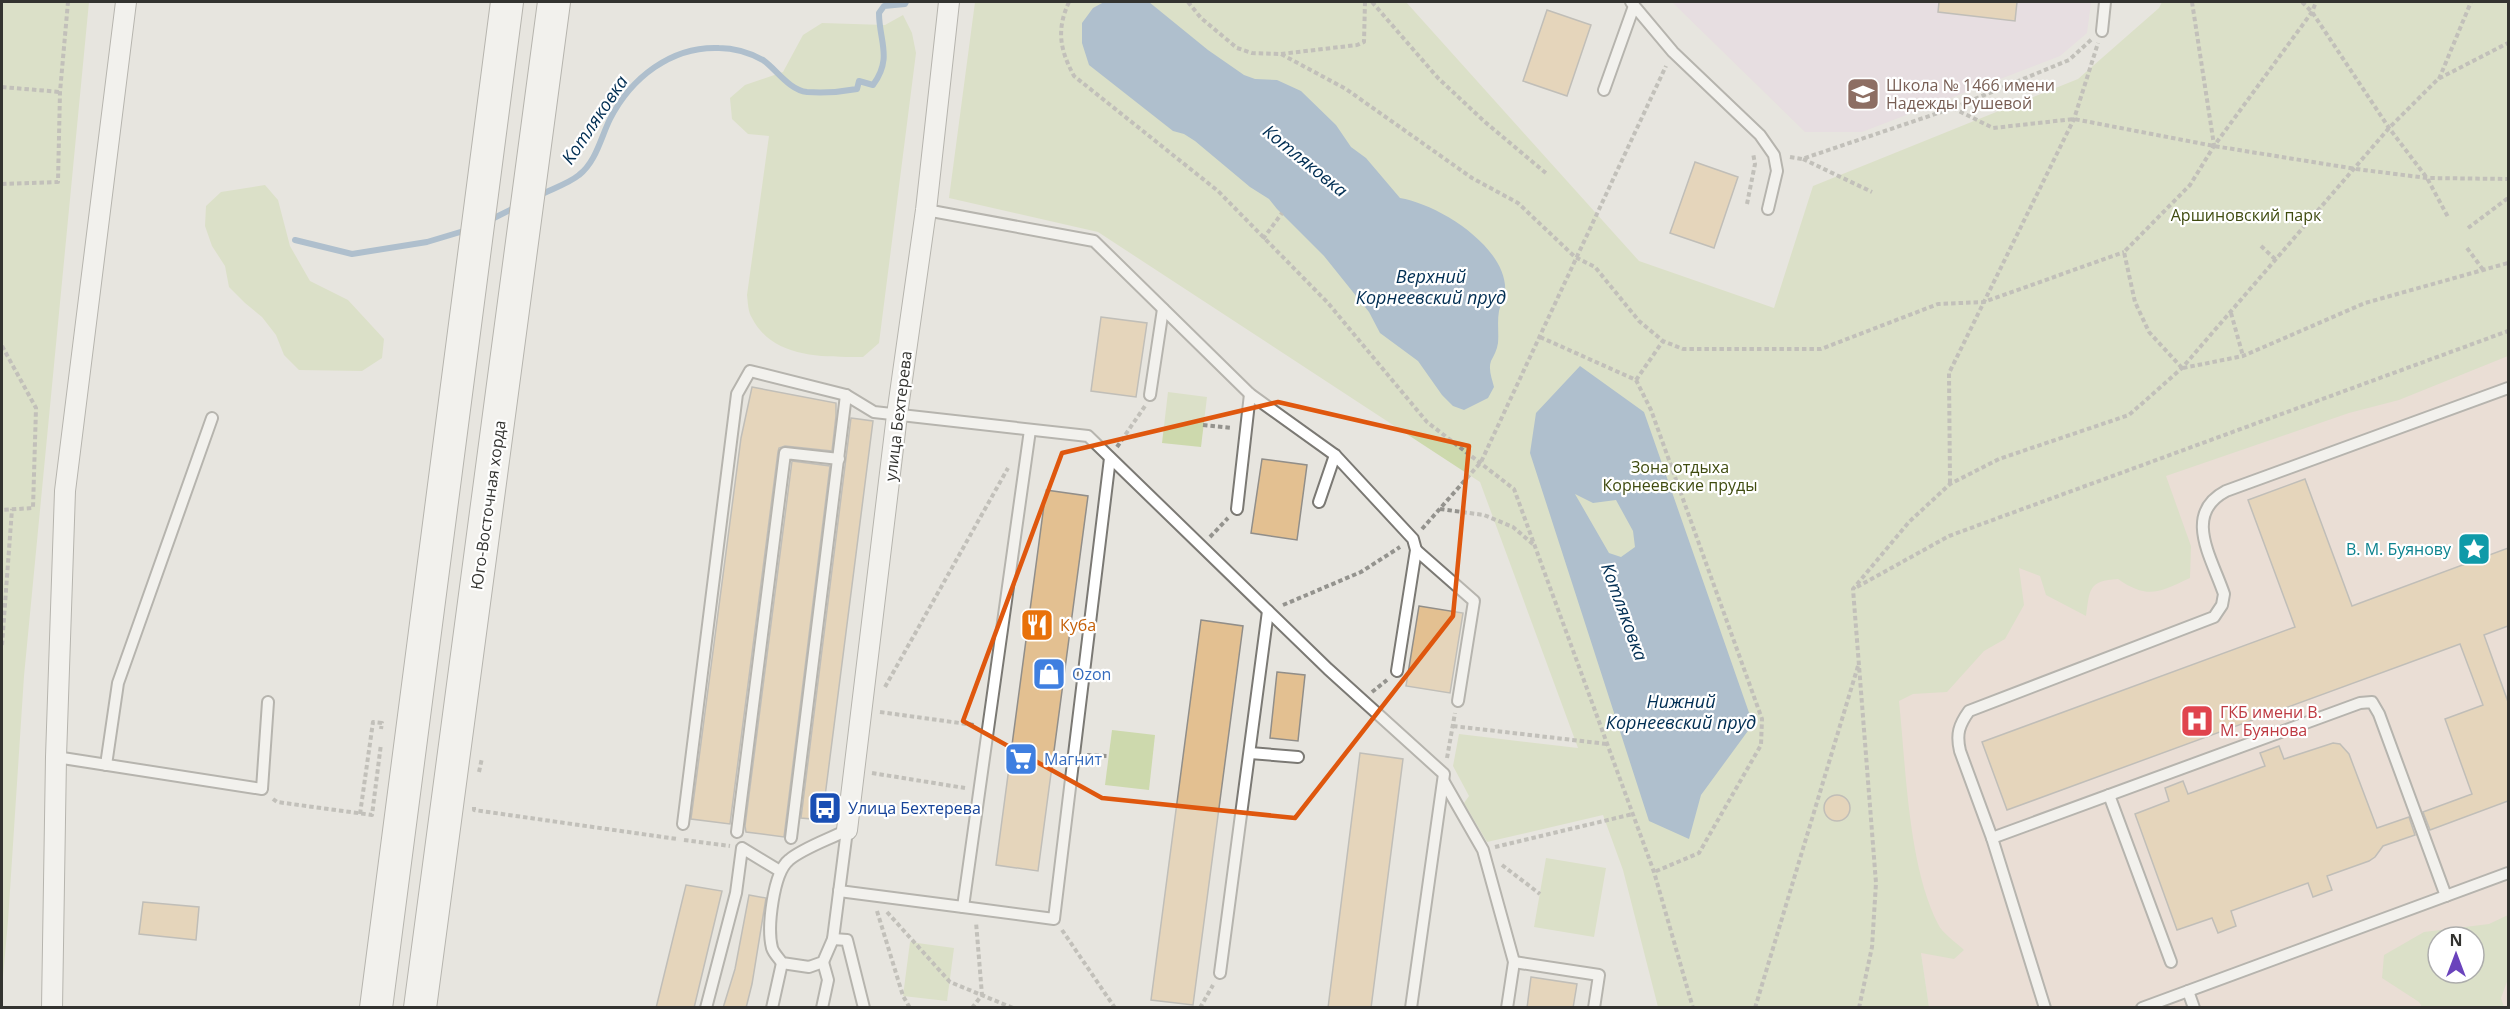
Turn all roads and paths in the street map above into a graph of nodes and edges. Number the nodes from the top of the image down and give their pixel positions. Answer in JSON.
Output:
{"nodes":[{"id":1,"x":68,"y":2,"type":"edge"},
{"id":2,"x":126,"y":2,"type":"edge"},
{"id":3,"x":507,"y":2,"type":"edge"},
{"id":4,"x":554,"y":2,"type":"edge"},
{"id":5,"x":949,"y":2,"type":"edge"},
{"id":6,"x":1069,"y":2,"type":"edge"},
{"id":7,"x":1188,"y":2,"type":"edge"},
{"id":8,"x":1365,"y":2,"type":"edge"},
{"id":9,"x":1372,"y":2,"type":"edge"},
{"id":10,"x":2105,"y":2,"type":"edge"},
{"id":11,"x":2192,"y":2,"type":"edge"},
{"id":12,"x":2302,"y":2,"type":"edge"},
{"id":13,"x":2316,"y":2,"type":"edge"},
{"id":14,"x":2471,"y":2,"type":"edge"},
{"id":15,"x":1633,"y":4,"type":"edge"},
{"id":16,"x":2312,"y":12,"type":"junction"},
{"id":17,"x":2102,"y":31,"type":"junction"},
{"id":18,"x":2508,"y":43,"type":"edge"},
{"id":19,"x":1673,"y":52,"type":"junction"},
{"id":20,"x":1281,"y":54,"type":"junction"},
{"id":21,"x":2438,"y":79,"type":"junction"},
{"id":22,"x":2,"y":87,"type":"edge"},
{"id":23,"x":1604,"y":90,"type":"dead end"},
{"id":24,"x":60,"y":92,"type":"junction"},
{"id":25,"x":1953,"y":108,"type":"junction"},
{"id":26,"x":2074,"y":119,"type":"junction"},
{"id":27,"x":2389,"y":128,"type":"junction"},
{"id":28,"x":2214,"y":146,"type":"junction"},
{"id":29,"x":1774,"y":154,"type":"junction"},
{"id":30,"x":1802,"y":159,"type":"junction"},
{"id":31,"x":2356,"y":169,"type":"junction"},
{"id":32,"x":1547,"y":174,"type":"dead end"},
{"id":33,"x":2427,"y":178,"type":"junction"},
{"id":34,"x":2508,"y":179,"type":"edge"},
{"id":35,"x":2,"y":184,"type":"edge"},
{"id":36,"x":1872,"y":192,"type":"dead end"},
{"id":37,"x":2508,"y":198,"type":"edge"},
{"id":38,"x":1768,"y":209,"type":"dead end"},
{"id":39,"x":926,"y":210,"type":"junction"},
{"id":40,"x":1282,"y":213,"type":"dead end"},
{"id":41,"x":2448,"y":218,"type":"dead end"},
{"id":42,"x":2468,"y":228,"type":"dead end"},
{"id":43,"x":1263,"y":239,"type":"junction"},
{"id":44,"x":2261,"y":246,"type":"dead end"},
{"id":45,"x":2467,"y":248,"type":"dead end"},
{"id":46,"x":2124,"y":252,"type":"junction"},
{"id":47,"x":1575,"y":257,"type":"junction"},
{"id":48,"x":2276,"y":260,"type":"junction"},
{"id":49,"x":2508,"y":262,"type":"edge"},
{"id":50,"x":2484,"y":271,"type":"junction"},
{"id":51,"x":1984,"y":302,"type":"junction"},
{"id":52,"x":1163,"y":309,"type":"junction"},
{"id":53,"x":2230,"y":312,"type":"junction"},
{"id":54,"x":2508,"y":331,"type":"edge"},
{"id":55,"x":1540,"y":337,"type":"junction"},
{"id":56,"x":1663,"y":341,"type":"junction"},
{"id":57,"x":2,"y":346,"type":"edge"},
{"id":58,"x":2244,"y":356,"type":"junction"},
{"id":59,"x":2182,"y":368,"type":"junction"},
{"id":60,"x":1636,"y":380,"type":"junction"},
{"id":61,"x":2508,"y":388,"type":"edge"},
{"id":62,"x":846,"y":394,"type":"junction"},
{"id":63,"x":1150,"y":394,"type":"dead end"},
{"id":64,"x":1250,"y":394,"type":"junction"},
{"id":65,"x":1140,"y":414,"type":"dead end"},
{"id":66,"x":897,"y":415,"type":"junction"},
{"id":67,"x":212,"y":418,"type":"dead end"},
{"id":68,"x":1203,"y":425,"type":"dead end"},
{"id":69,"x":1246,"y":429,"type":"junction"},
{"id":70,"x":1030,"y":430,"type":"junction"},
{"id":71,"x":1335,"y":455,"type":"junction"},
{"id":72,"x":1110,"y":458,"type":"junction"},
{"id":73,"x":839,"y":459,"type":"junction"},
{"id":74,"x":1481,"y":462,"type":"junction"},
{"id":75,"x":1950,"y":484,"type":"junction"},
{"id":76,"x":1319,"y":502,"type":"dead end"},
{"id":77,"x":12,"y":509,"type":"junction"},
{"id":78,"x":1237,"y":509,"type":"joint"},
{"id":79,"x":1439,"y":509,"type":"junction"},
{"id":80,"x":2,"y":510,"type":"edge"},
{"id":81,"x":1415,"y":544,"type":"junction"},
{"id":82,"x":1201,"y":546,"type":"junction"},
{"id":83,"x":1535,"y":547,"type":"junction"},
{"id":84,"x":1853,"y":589,"type":"junction"},
{"id":85,"x":1268,"y":611,"type":"junction"},
{"id":86,"x":2,"y":645,"type":"edge"},
{"id":87,"x":1859,"y":662,"type":"junction"},
{"id":88,"x":1397,"y":671,"type":"joint"},
{"id":89,"x":880,"y":695,"type":"dead end"},
{"id":90,"x":1362,"y":700,"type":"junction"},
{"id":91,"x":1458,"y":701,"type":"joint"},
{"id":92,"x":268,"y":702,"type":"dead end"},
{"id":93,"x":874,"y":711,"type":"dead end"},
{"id":94,"x":1453,"y":726,"type":"junction"},
{"id":95,"x":989,"y":728,"type":"junction"},
{"id":96,"x":381,"y":729,"type":"dead end"},
{"id":97,"x":381,"y":744,"type":"dead end"},
{"id":98,"x":1607,"y":744,"type":"junction"},
{"id":99,"x":1250,"y":753,"type":"junction"},
{"id":100,"x":1075,"y":754,"type":"junction"},
{"id":101,"x":1109,"y":756,"type":"dead end"},
{"id":102,"x":56,"y":757,"type":"junction"},
{"id":103,"x":1298,"y":757,"type":"dead end"},
{"id":104,"x":106,"y":765,"type":"junction"},
{"id":105,"x":867,"y":772,"type":"dead end"},
{"id":106,"x":1444,"y":778,"type":"junction"},
{"id":107,"x":262,"y":789,"type":"junction"},
{"id":108,"x":981,"y":790,"type":"junction"},
{"id":109,"x":2109,"y":795,"type":"junction"},
{"id":110,"x":474,"y":802,"type":"dead end"},
{"id":111,"x":360,"y":814,"type":"junction"},
{"id":112,"x":1633,"y":814,"type":"junction"},
{"id":113,"x":683,"y":824,"type":"dead end"},
{"id":114,"x":847,"y":830,"type":"junction"},
{"id":115,"x":737,"y":832,"type":"dead end"},
{"id":116,"x":791,"y":838,"type":"dead end"},
{"id":117,"x":1992,"y":838,"type":"junction"},
{"id":118,"x":742,"y":848,"type":"junction"},
{"id":119,"x":1483,"y":850,"type":"junction"},
{"id":120,"x":780,"y":871,"type":"junction"},
{"id":121,"x":1654,"y":873,"type":"junction"},
{"id":122,"x":2508,"y":873,"type":"edge"},
{"id":123,"x":838,"y":891,"type":"junction"},
{"id":124,"x":1540,"y":894,"type":"dead end"},
{"id":125,"x":872,"y":896,"type":"junction"},
{"id":126,"x":2446,"y":896,"type":"junction"},
{"id":127,"x":963,"y":907,"type":"junction"},
{"id":128,"x":975,"y":909,"type":"junction"},
{"id":129,"x":1054,"y":919,"type":"junction"},
{"id":130,"x":833,"y":939,"type":"junction"},
{"id":131,"x":823,"y":962,"type":"junction"},
{"id":132,"x":1514,"y":962,"type":"junction"},
{"id":133,"x":2171,"y":962,"type":"dead end"},
{"id":134,"x":782,"y":963,"type":"junction"},
{"id":135,"x":1220,"y":973,"type":"joint"},
{"id":136,"x":2188,"y":991,"type":"junction"},
{"id":137,"x":982,"y":995,"type":"junction"},
{"id":138,"x":52,"y":1008,"type":"edge"},
{"id":139,"x":376,"y":1008,"type":"edge"},
{"id":140,"x":420,"y":1008,"type":"edge"},
{"id":141,"x":706,"y":1008,"type":"edge"},
{"id":142,"x":772,"y":1008,"type":"edge"},
{"id":143,"x":822,"y":1008,"type":"edge"},
{"id":144,"x":864,"y":1008,"type":"edge"},
{"id":145,"x":910,"y":1008,"type":"edge"},
{"id":146,"x":972,"y":1008,"type":"edge"},
{"id":147,"x":1013,"y":1008,"type":"edge"},
{"id":148,"x":1115,"y":1008,"type":"edge"},
{"id":149,"x":1200,"y":1008,"type":"edge"},
{"id":150,"x":1411,"y":1008,"type":"edge"},
{"id":151,"x":1507,"y":1008,"type":"edge"},
{"id":152,"x":1594,"y":1008,"type":"edge"},
{"id":153,"x":1693,"y":1008,"type":"edge"},
{"id":154,"x":1755,"y":1008,"type":"edge"},
{"id":155,"x":1859,"y":1008,"type":"edge"},
{"id":156,"x":2045,"y":1008,"type":"edge"},
{"id":157,"x":2142,"y":1008,"type":"edge"},
{"id":158,"x":2194,"y":1008,"type":"edge"}],
"edges":[{"from":1,"to":24,"type":"path"},
{"from":2,"to":102,"type":"street"},
{"from":3,"to":139,"type":"main road"},
{"from":4,"to":140,"type":"main road","name":"Юго-Восточная хорда"},
{"from":5,"to":39,"type":"street","name":"улица Бехтерева"},
{"from":6,"to":43,"type":"path"},
{"from":7,"to":20,"type":"path"},
{"from":8,"to":20,"type":"path"},
{"from":9,"to":32,"type":"path"},
{"from":10,"to":17,"type":"lane"},
{"from":11,"to":28,"type":"path"},
{"from":12,"to":16,"type":"path"},
{"from":13,"to":16,"type":"path"},
{"from":14,"to":21,"type":"path"},
{"from":15,"to":19,"type":"lane"},
{"from":15,"to":23,"type":"lane"},
{"from":16,"to":27,"type":"path"},
{"from":16,"to":28,"type":"path"},
{"from":17,"to":25,"type":"path"},
{"from":17,"to":26,"type":"path"},
{"from":18,"to":21,"type":"path"},
{"from":19,"to":29,"type":"lane"},
{"from":19,"to":47,"type":"path"},
{"from":20,"to":47,"type":"path"},
{"from":21,"to":27,"type":"path"},
{"from":22,"to":24,"type":"path"},
{"from":24,"to":35,"type":"path"},
{"from":25,"to":26,"type":"path"},
{"from":25,"to":30,"type":"path"},
{"from":26,"to":28,"type":"path"},
{"from":26,"to":51,"type":"path"},
{"from":27,"to":31,"type":"path"},
{"from":27,"to":33,"type":"path"},
{"from":28,"to":31,"type":"path"},
{"from":28,"to":46,"type":"path"},
{"from":29,"to":30,"type":"path"},
{"from":29,"to":38,"type":"lane"},
{"from":30,"to":36,"type":"path"},
{"from":31,"to":33,"type":"path"},
{"from":31,"to":48,"type":"path"},
{"from":33,"to":34,"type":"path"},
{"from":33,"to":41,"type":"path"},
{"from":37,"to":42,"type":"path"},
{"from":39,"to":52,"type":"lane"},
{"from":39,"to":66,"type":"street","name":"улица Бехтерева"},
{"from":40,"to":43,"type":"path"},
{"from":43,"to":74,"type":"path"},
{"from":44,"to":48,"type":"path"},
{"from":45,"to":50,"type":"path"},
{"from":46,"to":51,"type":"path"},
{"from":46,"to":59,"type":"path"},
{"from":47,"to":55,"type":"path"},
{"from":47,"to":56,"type":"path"},
{"from":48,"to":53,"type":"path"},
{"from":49,"to":50,"type":"path"},
{"from":50,"to":58,"type":"path"},
{"from":51,"to":56,"type":"path"},
{"from":51,"to":75,"type":"path"},
{"from":52,"to":63,"type":"lane"},
{"from":52,"to":64,"type":"lane"},
{"from":53,"to":58,"type":"path"},
{"from":53,"to":59,"type":"path"},
{"from":54,"to":84,"type":"path"},
{"from":55,"to":60,"type":"path"},
{"from":55,"to":74,"type":"path"},
{"from":56,"to":60,"type":"path"},
{"from":57,"to":77,"type":"path"},
{"from":58,"to":59,"type":"path"},
{"from":59,"to":75,"type":"path"},
{"from":60,"to":121,"type":"path"},
{"from":61,"to":117,"type":"lane"},
{"from":62,"to":66,"type":"lane"},
{"from":62,"to":73,"type":"lane"},
{"from":62,"to":113,"type":"lane"},
{"from":64,"to":69,"type":"lane"},
{"from":64,"to":71,"type":"lane"},
{"from":65,"to":72,"type":"path"},
{"from":66,"to":70,"type":"lane"},
{"from":66,"to":114,"type":"street","name":"улица Бехтерева"},
{"from":67,"to":104,"type":"lane"},
{"from":68,"to":69,"type":"path"},
{"from":69,"to":78,"type":"lane"},
{"from":70,"to":72,"type":"lane"},
{"from":70,"to":89,"type":"path"},
{"from":70,"to":95,"type":"lane"},
{"from":71,"to":76,"type":"lane"},
{"from":71,"to":81,"type":"lane"},
{"from":72,"to":82,"type":"lane"},
{"from":72,"to":100,"type":"lane"},
{"from":73,"to":115,"type":"lane"},
{"from":73,"to":116,"type":"lane"},
{"from":74,"to":79,"type":"path"},
{"from":74,"to":83,"type":"path"},
{"from":75,"to":84,"type":"path"},
{"from":77,"to":80,"type":"path"},
{"from":77,"to":86,"type":"path"},
{"from":78,"to":82,"type":"path"},
{"from":79,"to":81,"type":"path"},
{"from":79,"to":83,"type":"path"},
{"from":81,"to":85,"type":"path"},
{"from":81,"to":88,"type":"lane"},
{"from":81,"to":91,"type":"lane"},
{"from":82,"to":85,"type":"lane"},
{"from":83,"to":98,"type":"path"},
{"from":84,"to":87,"type":"path"},
{"from":85,"to":90,"type":"lane"},
{"from":85,"to":99,"type":"lane"},
{"from":87,"to":154,"type":"path"},
{"from":87,"to":155,"type":"path"},
{"from":88,"to":90,"type":"path"},
{"from":90,"to":106,"type":"lane"},
{"from":91,"to":94,"type":"path"},
{"from":92,"to":107,"type":"lane"},
{"from":93,"to":95,"type":"path"},
{"from":94,"to":98,"type":"path"},
{"from":94,"to":106,"type":"path"},
{"from":95,"to":108,"type":"lane"},
{"from":96,"to":111,"type":"path"},
{"from":97,"to":111,"type":"path"},
{"from":98,"to":112,"type":"path"},
{"from":99,"to":103,"type":"lane"},
{"from":99,"to":135,"type":"lane"},
{"from":100,"to":101,"type":"path"},
{"from":100,"to":129,"type":"lane"},
{"from":102,"to":104,"type":"lane"},
{"from":102,"to":138,"type":"street"},
{"from":104,"to":107,"type":"lane"},
{"from":105,"to":108,"type":"path"},
{"from":106,"to":119,"type":"lane"},
{"from":106,"to":150,"type":"lane"},
{"from":107,"to":111,"type":"path"},
{"from":108,"to":127,"type":"lane"},
{"from":109,"to":117,"type":"lane"},
{"from":109,"to":126,"type":"lane"},
{"from":109,"to":133,"type":"lane"},
{"from":110,"to":118,"type":"path"},
{"from":112,"to":119,"type":"path"},
{"from":112,"to":121,"type":"path"},
{"from":114,"to":120,"type":"lane"},
{"from":114,"to":123,"type":"lane"},
{"from":117,"to":156,"type":"lane"},
{"from":118,"to":120,"type":"lane"},
{"from":118,"to":141,"type":"lane"},
{"from":119,"to":124,"type":"path"},
{"from":119,"to":132,"type":"lane"},
{"from":120,"to":134,"type":"lane"},
{"from":121,"to":153,"type":"path"},
{"from":122,"to":126,"type":"lane"},
{"from":123,"to":125,"type":"lane"},
{"from":123,"to":130,"type":"lane"},
{"from":125,"to":127,"type":"lane"},
{"from":125,"to":137,"type":"path"},
{"from":125,"to":145,"type":"path"},
{"from":126,"to":136,"type":"lane"},
{"from":127,"to":128,"type":"lane"},
{"from":128,"to":129,"type":"lane"},
{"from":128,"to":137,"type":"path"},
{"from":129,"to":148,"type":"path"},
{"from":130,"to":131,"type":"lane"},
{"from":130,"to":144,"type":"lane"},
{"from":131,"to":134,"type":"lane"},
{"from":131,"to":143,"type":"lane"},
{"from":132,"to":151,"type":"lane"},
{"from":132,"to":152,"type":"lane"},
{"from":134,"to":142,"type":"lane"},
{"from":135,"to":149,"type":"path"},
{"from":136,"to":157,"type":"lane"},
{"from":136,"to":158,"type":"lane"},
{"from":137,"to":146,"type":"path"},
{"from":137,"to":147,"type":"path"}]}
